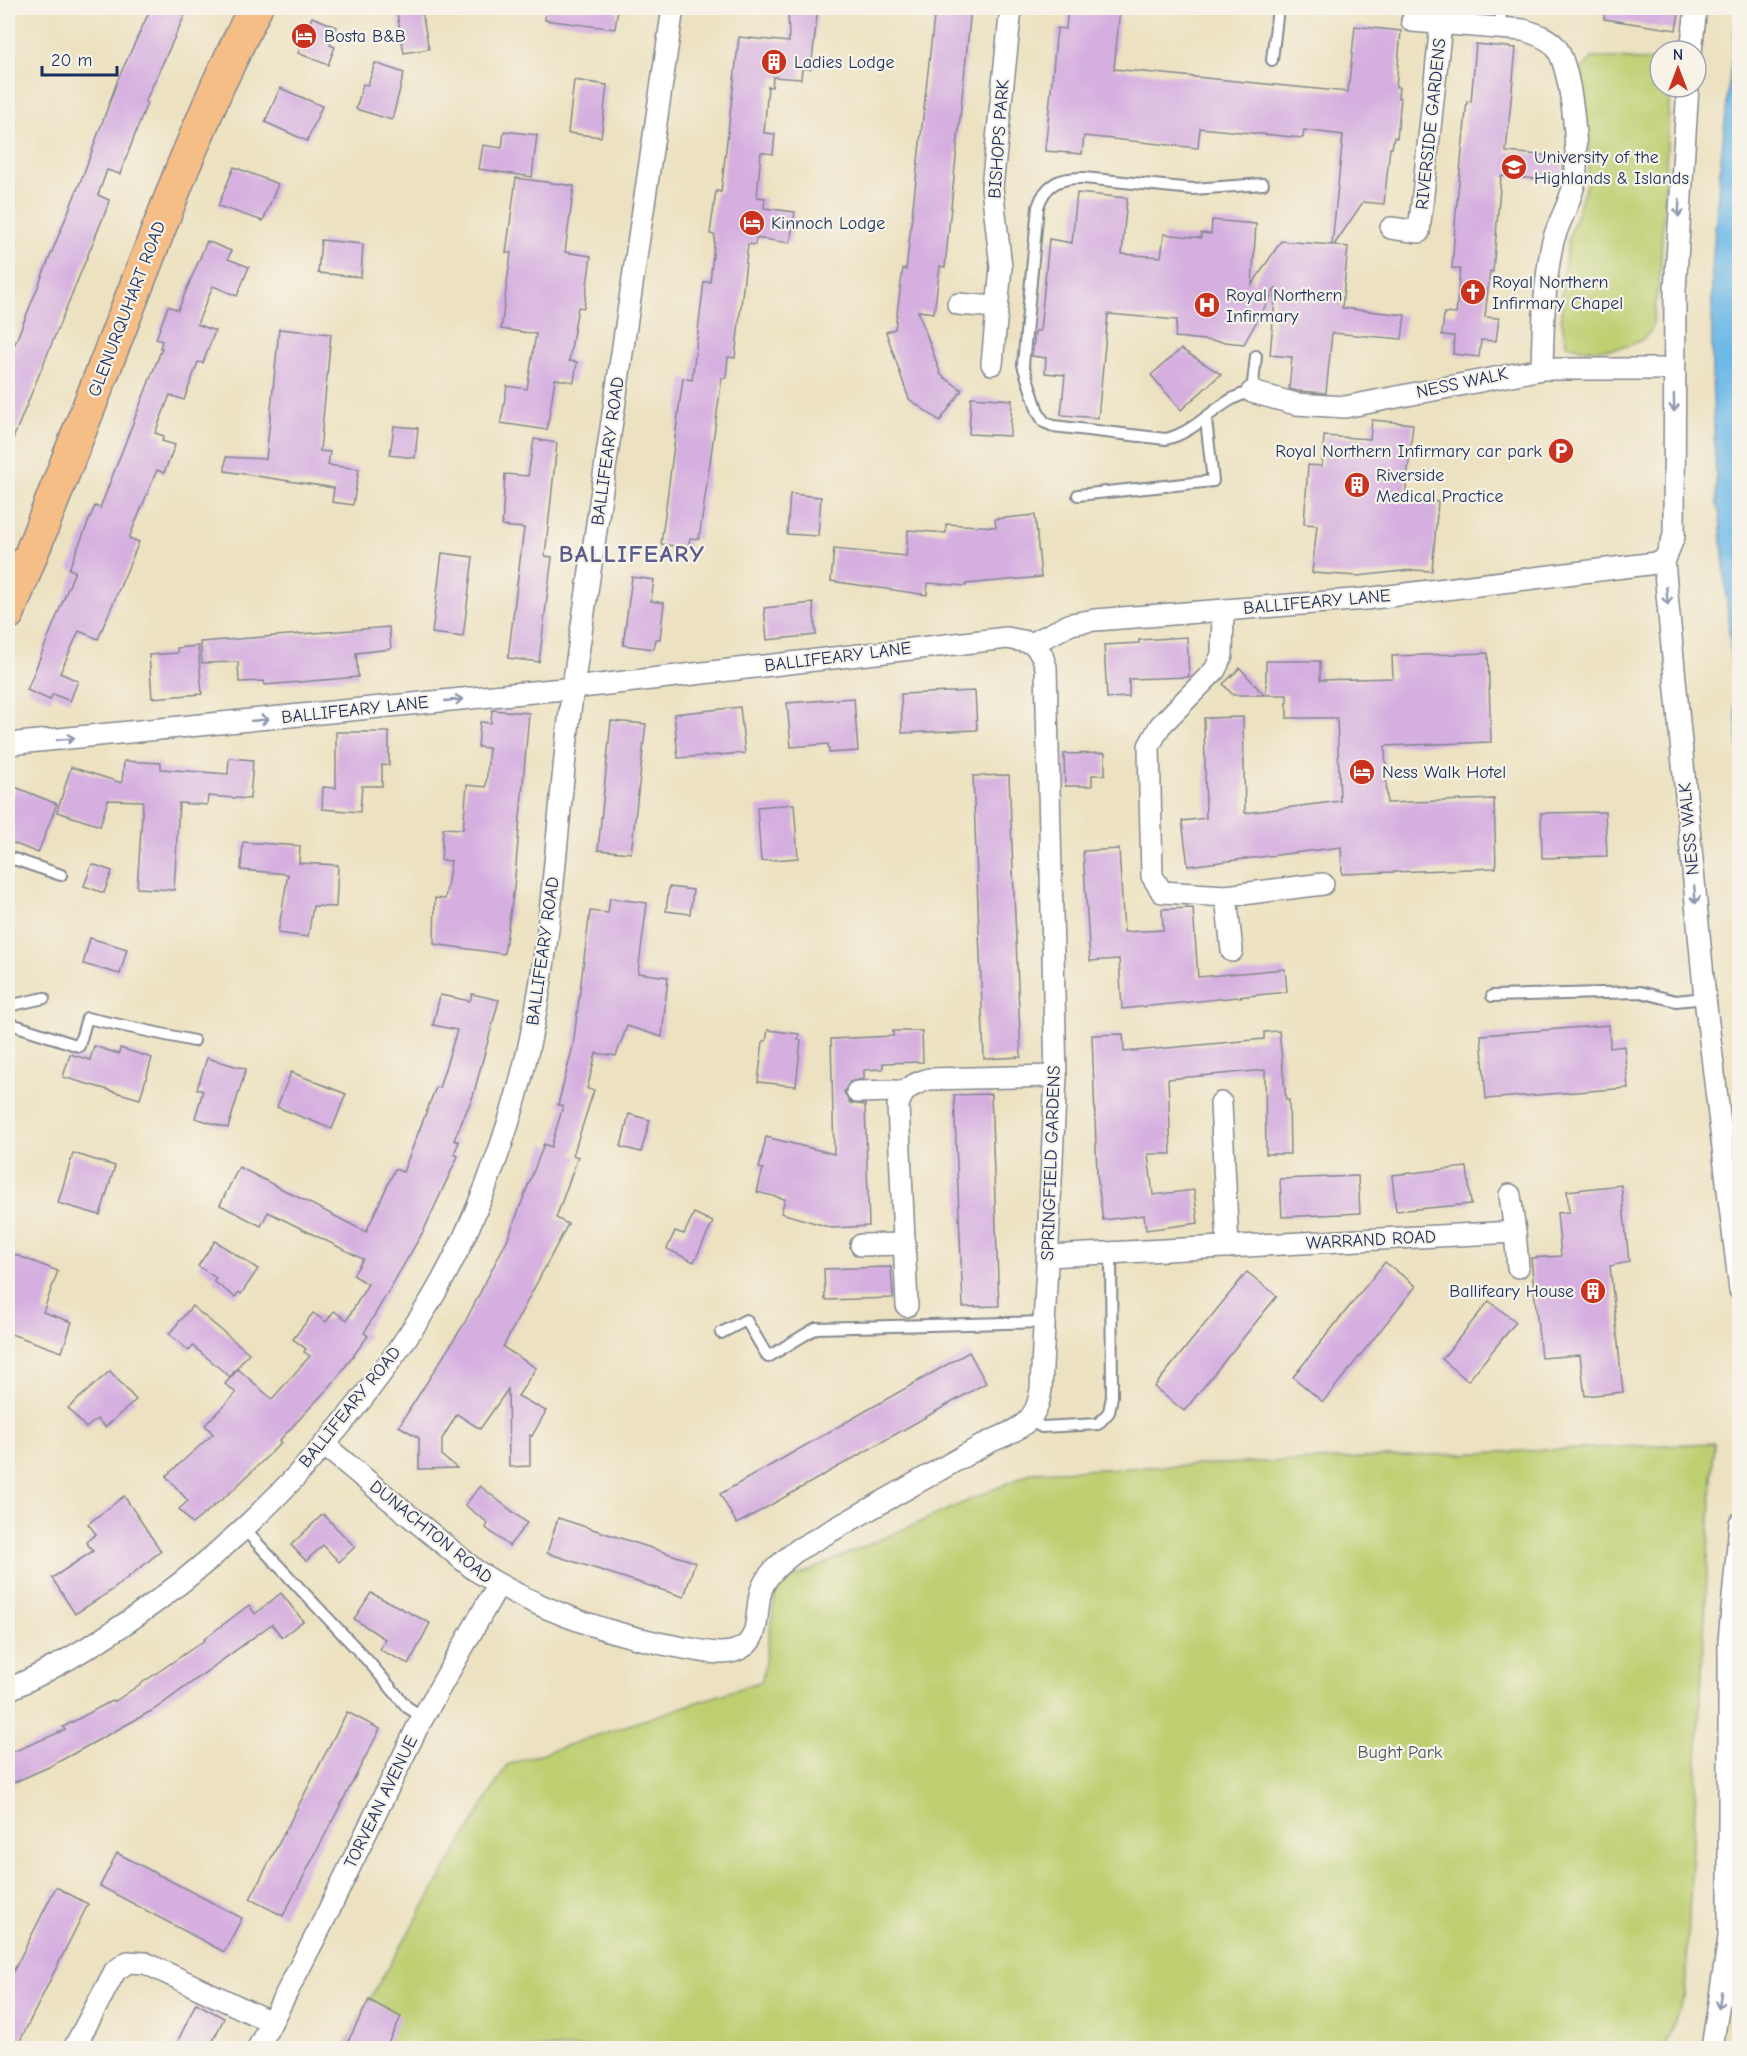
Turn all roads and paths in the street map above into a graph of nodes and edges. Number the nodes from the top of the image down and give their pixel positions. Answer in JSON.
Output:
{"nodes":[{"id":1,"x":255,"y":8,"type":"edge"},
{"id":2,"x":673,"y":8,"type":"edge"},
{"id":3,"x":1011,"y":8,"type":"edge"},
{"id":4,"x":1278,"y":8,"type":"edge"},
{"id":5,"x":1696,"y":8,"type":"edge"},
{"id":6,"x":1500,"y":17,"type":"edge"},
{"id":7,"x":1425,"y":19,"type":"edge"},
{"id":8,"x":1692,"y":39,"type":"edge"},
{"id":9,"x":1272,"y":60,"type":"dead end"},
{"id":10,"x":1687,"y":99,"type":"edge"},
{"id":11,"x":1263,"y":184,"type":"dead end"},
{"id":12,"x":1391,"y":228,"type":"dead end"},
{"id":13,"x":958,"y":304,"type":"dead end"},
{"id":14,"x":996,"y":307,"type":"junction"},
{"id":15,"x":1256,"y":356,"type":"dead end"},
{"id":16,"x":992,"y":364,"type":"dead end"},
{"id":17,"x":1542,"y":369,"type":"junction"},
{"id":18,"x":1674,"y":369,"type":"junction"},
{"id":19,"x":1252,"y":392,"type":"junction"},
{"id":20,"x":1206,"y":420,"type":"junction"},
{"id":21,"x":1078,"y":495,"type":"dead end"},
{"id":22,"x":1664,"y":562,"type":"junction"},
{"id":23,"x":1223,"y":610,"type":"junction"},
{"id":24,"x":8,"y":613,"type":"edge"},
{"id":25,"x":1032,"y":643,"type":"junction"},
{"id":26,"x":573,"y":688,"type":"junction"},
{"id":27,"x":8,"y":744,"type":"edge"},
{"id":28,"x":8,"y":857,"type":"edge"},
{"id":29,"x":61,"y":875,"type":"dead end"},
{"id":30,"x":1323,"y":884,"type":"dead end"},
{"id":31,"x":1226,"y":896,"type":"junction"},
{"id":32,"x":1232,"y":951,"type":"dead end"},
{"id":33,"x":1492,"y":996,"type":"dead end"},
{"id":34,"x":44,"y":998,"type":"dead end"},
{"id":35,"x":1704,"y":998,"type":"junction"},
{"id":36,"x":8,"y":1006,"type":"edge"},
{"id":37,"x":8,"y":1023,"type":"edge"},
{"id":38,"x":194,"y":1041,"type":"dead end"},
{"id":39,"x":1056,"y":1076,"type":"junction"},
{"id":40,"x":857,"y":1092,"type":"dead end"},
{"id":41,"x":902,"y":1094,"type":"junction"},
{"id":42,"x":1221,"y":1103,"type":"dead end"},
{"id":43,"x":1510,"y":1195,"type":"dead end"},
{"id":44,"x":1515,"y":1232,"type":"junction"},
{"id":45,"x":861,"y":1245,"type":"dead end"},
{"id":46,"x":905,"y":1245,"type":"junction"},
{"id":47,"x":1228,"y":1247,"type":"junction"},
{"id":48,"x":1111,"y":1253,"type":"junction"},
{"id":49,"x":1048,"y":1256,"type":"junction"},
{"id":50,"x":1518,"y":1267,"type":"dead end"},
{"id":51,"x":1740,"y":1290,"type":"edge"},
{"id":52,"x":907,"y":1306,"type":"dead end"},
{"id":53,"x":1045,"y":1322,"type":"junction"},
{"id":54,"x":721,"y":1333,"type":"dead end"},
{"id":55,"x":1029,"y":1420,"type":"junction"},
{"id":56,"x":324,"y":1445,"type":"junction"},
{"id":57,"x":1740,"y":1523,"type":"edge"},
{"id":58,"x":243,"y":1528,"type":"junction"},
{"id":59,"x":498,"y":1585,"type":"junction"},
{"id":60,"x":8,"y":1690,"type":"edge"},
{"id":61,"x":423,"y":1717,"type":"junction"},
{"id":62,"x":271,"y":2022,"type":"junction"},
{"id":63,"x":74,"y":2049,"type":"edge"},
{"id":64,"x":258,"y":2049,"type":"edge"},
{"id":65,"x":1712,"y":2049,"type":"edge"}],
"edges":[{"from":1,"to":24,"type":"highway","name":"GLENURQUHART ROAD"},
{"from":2,"to":26,"type":"street","name":"BALLIFEARY ROAD"},
{"from":3,"to":14,"type":"street","name":"BISHOPS PARK"},
{"from":4,"to":9,"type":"lane"},
{"from":5,"to":8,"type":"street"},
{"from":6,"to":7,"type":"street","name":"RIVERSIDE GARDENS"},
{"from":6,"to":17,"type":"street","name":"RIVERSIDE GARDENS"},
{"from":7,"to":12,"type":"street","name":"RIVERSIDE GARDENS"},
{"from":10,"to":18,"type":"street","name":"NESS WALK","one_way":true},
{"from":11,"to":20,"type":"lane"},
{"from":13,"to":14,"type":"street"},
{"from":14,"to":16,"type":"street","name":"BISHOPS PARK"},
{"from":15,"to":19,"type":"lane"},
{"from":17,"to":18,"type":"street","name":"NESS WALK"},
{"from":17,"to":19,"type":"street","name":"NESS WALK"},
{"from":18,"to":22,"type":"street","name":"NESS WALK","one_way":true},
{"from":19,"to":20,"type":"lane"},
{"from":20,"to":21,"type":"lane"},
{"from":22,"to":23,"type":"street","name":"BALLIFEARY LANE"},
{"from":22,"to":35,"type":"street","name":"NESS WALK","one_way":true},
{"from":23,"to":25,"type":"street","name":"BALLIFEARY LANE"},
{"from":23,"to":31,"type":"street"},
{"from":25,"to":26,"type":"street","name":"BALLIFEARY LANE"},
{"from":25,"to":39,"type":"street","name":"SPRINGFIELD GARDENS"},
{"from":27,"to":26,"type":"street","name":"BALLIFEARY LANE","one_way":true},
{"from":26,"to":56,"type":"street","name":"BALLIFEARY ROAD"},
{"from":28,"to":29,"type":"lane"},
{"from":30,"to":31,"type":"street"},
{"from":31,"to":32,"type":"street"},
{"from":33,"to":35,"type":"lane"},
{"from":34,"to":36,"type":"lane"},
{"from":35,"to":51,"type":"street","name":"NESS WALK"},
{"from":37,"to":38,"type":"lane"},
{"from":39,"to":41,"type":"street"},
{"from":39,"to":49,"type":"street","name":"SPRINGFIELD GARDENS"},
{"from":40,"to":41,"type":"street"},
{"from":41,"to":46,"type":"street"},
{"from":42,"to":47,"type":"street"},
{"from":43,"to":44,"type":"street"},
{"from":44,"to":47,"type":"street","name":"WARRAND ROAD"},
{"from":44,"to":50,"type":"street"},
{"from":45,"to":46,"type":"street"},
{"from":46,"to":52,"type":"street"},
{"from":47,"to":48,"type":"street","name":"WARRAND ROAD"},
{"from":48,"to":49,"type":"street","name":"WARRAND ROAD"},
{"from":48,"to":55,"type":"lane"},
{"from":49,"to":53,"type":"street","name":"SPRINGFIELD GARDENS"},
{"from":53,"to":54,"type":"lane"},
{"from":53,"to":55,"type":"street","name":"SPRINGFIELD GARDENS"},
{"from":55,"to":59,"type":"street","name":"DUNACHTON ROAD"},
{"from":56,"to":58,"type":"street","name":"BALLIFEARY ROAD"},
{"from":56,"to":59,"type":"street","name":"DUNACHTON ROAD"},
{"from":57,"to":65,"type":"street","one_way":true},
{"from":58,"to":60,"type":"street","name":"BALLIFEARY ROAD"},
{"from":58,"to":61,"type":"lane"},
{"from":59,"to":61,"type":"street","name":"TORVEAN AVENUE"},
{"from":61,"to":62,"type":"street","name":"TORVEAN AVENUE"},
{"from":62,"to":63,"type":"street"},
{"from":62,"to":64,"type":"street","name":"TORVEAN AVENUE"}]}
